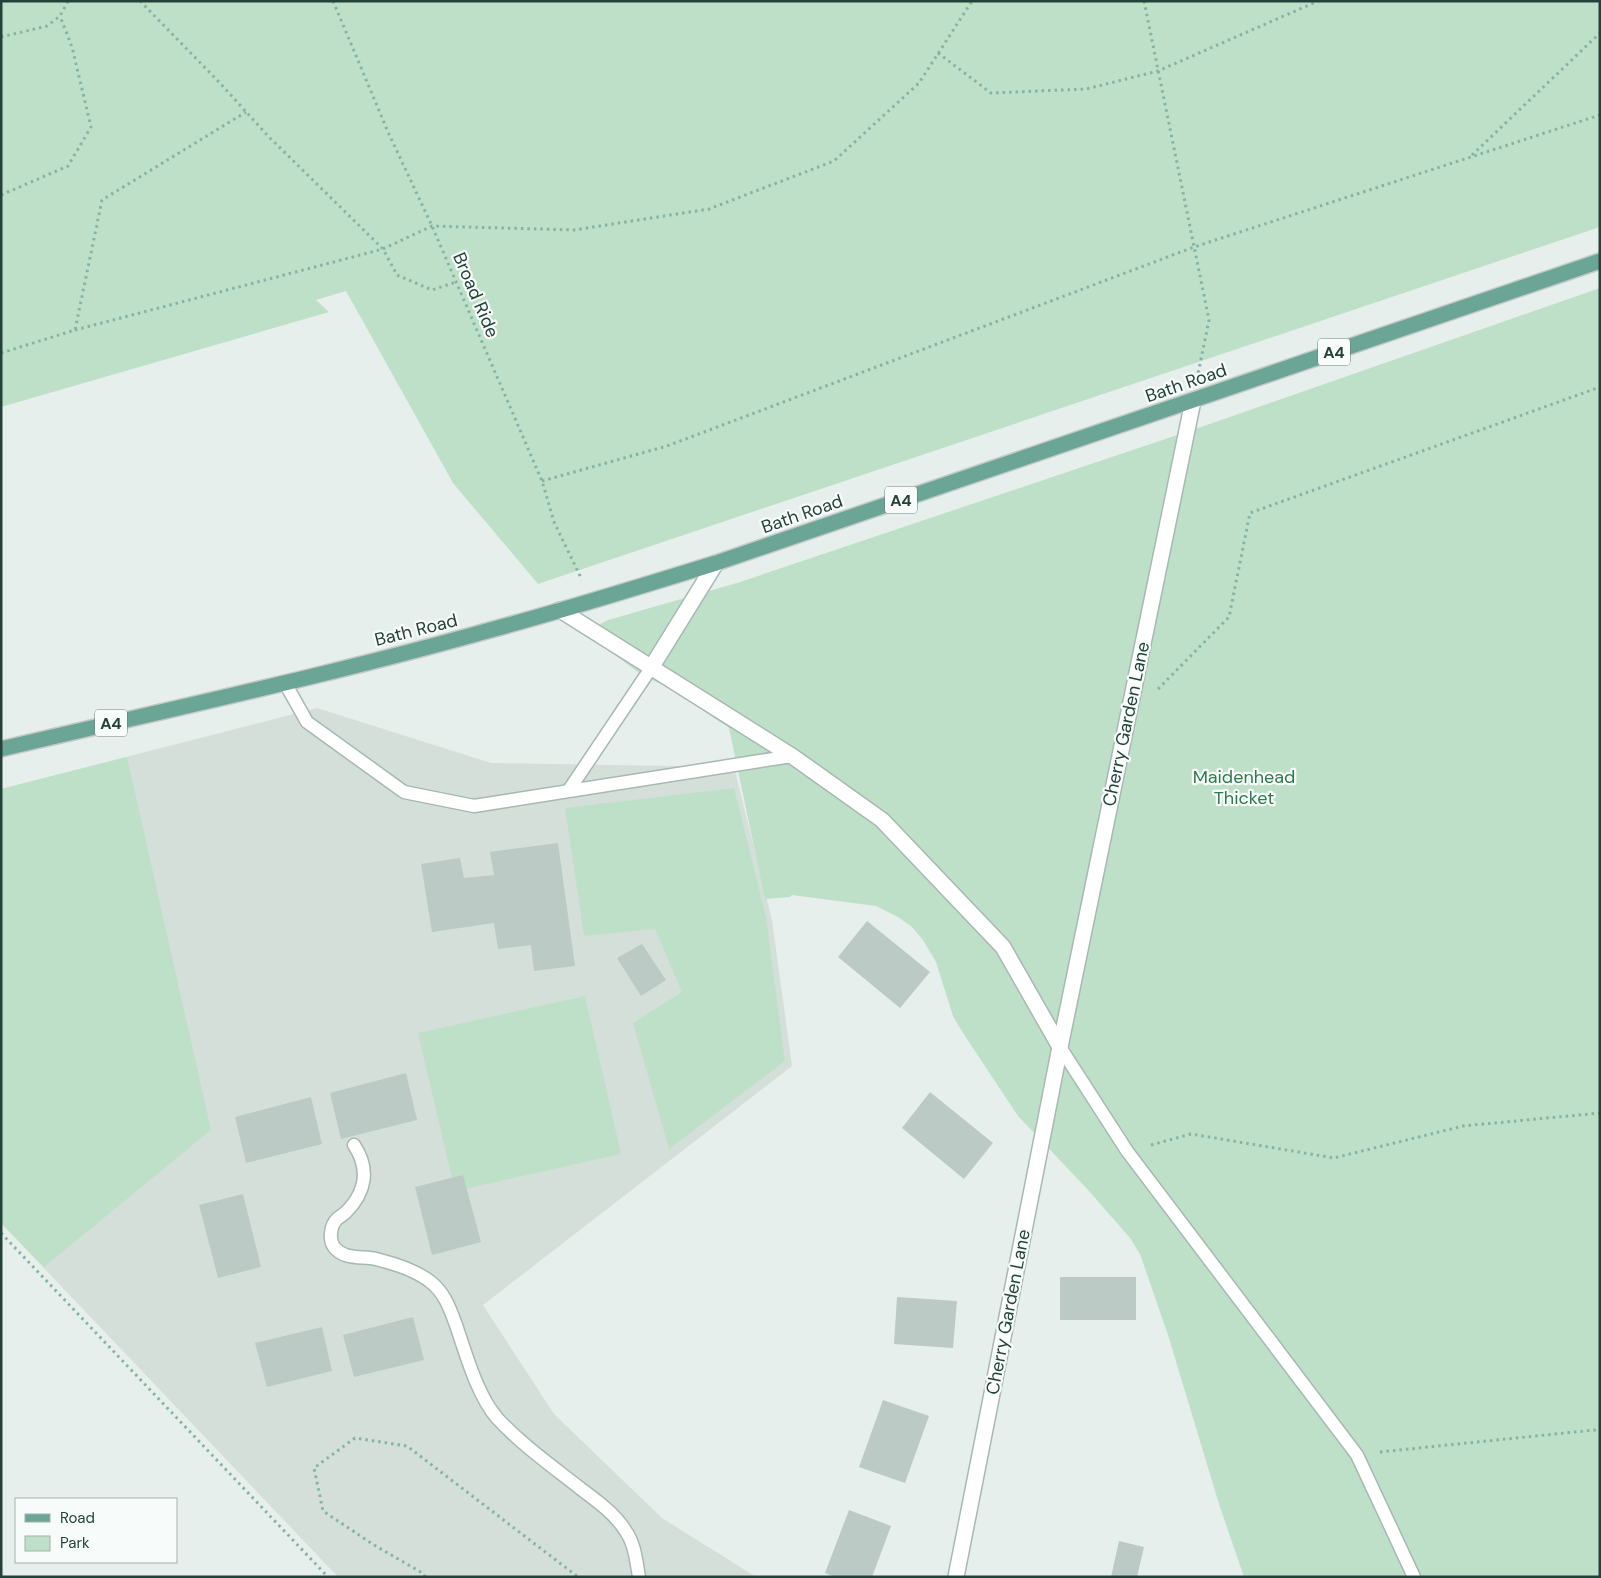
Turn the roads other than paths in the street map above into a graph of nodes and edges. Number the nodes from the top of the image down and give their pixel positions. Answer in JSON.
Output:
{"nodes":[{"id":1,"x":1600,"y":261,"type":"edge"},
{"id":2,"x":1193,"y":401,"type":"junction"},
{"id":3,"x":716,"y":564,"type":"junction"},
{"id":4,"x":560,"y":610,"type":"junction"},
{"id":5,"x":651,"y":668,"type":"junction"},
{"id":6,"x":285,"y":683,"type":"junction"},
{"id":7,"x":1,"y":749,"type":"edge"},
{"id":8,"x":792,"y":756,"type":"junction"},
{"id":9,"x":569,"y":790,"type":"junction"},
{"id":10,"x":1060,"y":1047,"type":"junction"},
{"id":11,"x":354,"y":1145,"type":"dead end"},
{"id":12,"x":639,"y":1577,"type":"edge"},
{"id":13,"x":956,"y":1577,"type":"edge"},
{"id":14,"x":1414,"y":1577,"type":"edge"}],
"edges":[{"from":1,"to":2,"type":"main road","name":"Bath Road","number":"A4"},
{"from":2,"to":3,"type":"main road","name":"Bath Road","number":"A4"},
{"from":2,"to":10,"type":"street","name":"Cherry Garden Lane"},
{"from":3,"to":4,"type":"main road","name":"Bath Road","number":"A4"},
{"from":3,"to":5,"type":"street"},
{"from":4,"to":5,"type":"street"},
{"from":4,"to":6,"type":"main road","name":"Bath Road","number":"A4"},
{"from":5,"to":8,"type":"street"},
{"from":5,"to":9,"type":"lane"},
{"from":6,"to":7,"type":"main road","name":"Bath Road","number":"A4"},
{"from":6,"to":9,"type":"lane"},
{"from":8,"to":9,"type":"lane"},
{"from":8,"to":10,"type":"street"},
{"from":10,"to":13,"type":"street","name":"Cherry Garden Lane"},
{"from":10,"to":14,"type":"lane"},
{"from":11,"to":12,"type":"lane"}]}
